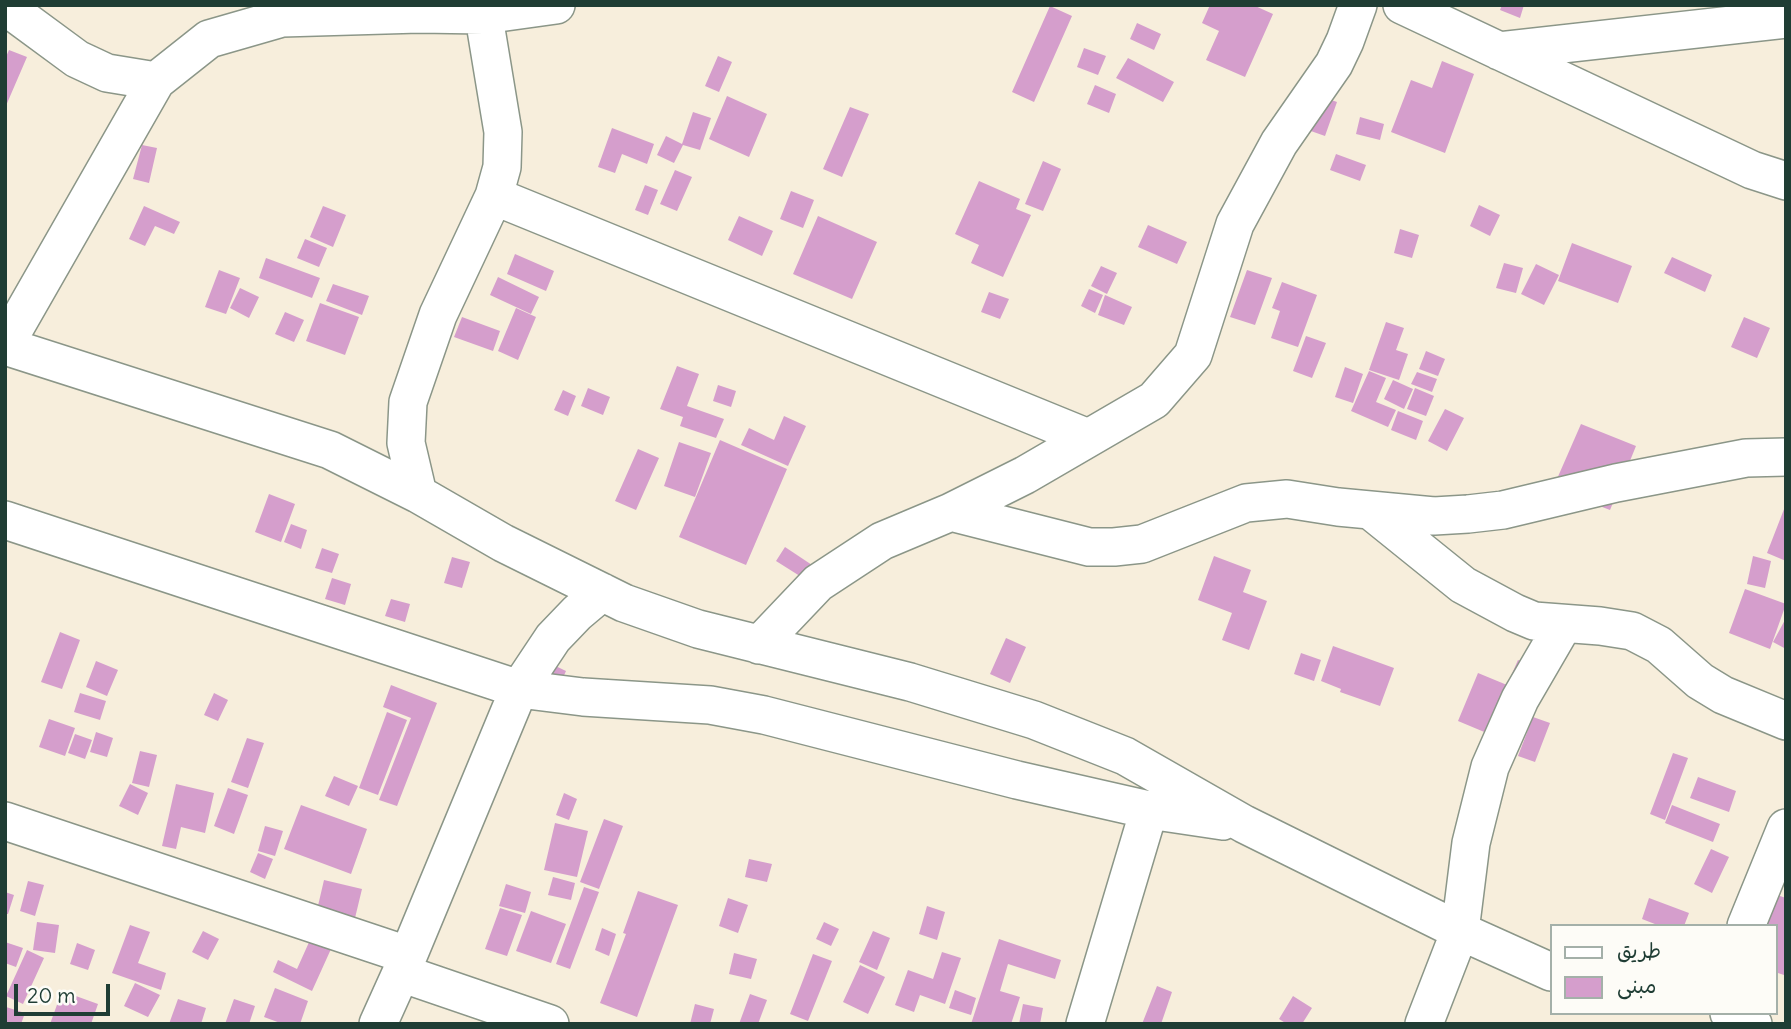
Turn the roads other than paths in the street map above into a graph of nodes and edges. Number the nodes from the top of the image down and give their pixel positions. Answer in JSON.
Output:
{"nodes":[{"id":1,"x":5,"y":5,"type":"edge"},
{"id":2,"x":556,"y":5,"type":"edge"},
{"id":3,"x":1358,"y":5,"type":"edge"},
{"id":4,"x":1402,"y":5,"type":"edge"},
{"id":5,"x":483,"y":10,"type":"edge"},
{"id":6,"x":1786,"y":19,"type":"edge"},
{"id":7,"x":1499,"y":51,"type":"junction"},
{"id":8,"x":156,"y":81,"type":"junction"},
{"id":9,"x":1786,"y":181,"type":"edge"},
{"id":10,"x":494,"y":196,"type":"junction"},
{"id":11,"x":5,"y":346,"type":"edge"},
{"id":12,"x":1088,"y":438,"type":"junction"},
{"id":13,"x":1786,"y":457,"type":"edge"},
{"id":14,"x":418,"y":494,"type":"junction"},
{"id":15,"x":1370,"y":510,"type":"junction"},
{"id":16,"x":951,"y":512,"type":"junction"},
{"id":17,"x":5,"y":520,"type":"edge"},
{"id":18,"x":602,"y":592,"type":"junction"},
{"id":19,"x":1563,"y":625,"type":"junction"},
{"id":20,"x":759,"y":645,"type":"junction"},
{"id":21,"x":519,"y":689,"type":"junction"},
{"id":22,"x":1786,"y":721,"type":"edge"},
{"id":23,"x":1149,"y":810,"type":"junction"},
{"id":24,"x":5,"y":821,"type":"edge"},
{"id":25,"x":1244,"y":824,"type":"junction"},
{"id":26,"x":1786,"y":828,"type":"edge"},
{"id":27,"x":1747,"y":924,"type":"edge"},
{"id":28,"x":1460,"y":931,"type":"junction"},
{"id":29,"x":404,"y":964,"type":"junction"},
{"id":30,"x":1550,"y":972,"type":"edge"},
{"id":31,"x":1733,"y":1015,"type":"edge"},
{"id":32,"x":377,"y":1024,"type":"edge"},
{"id":33,"x":550,"y":1024,"type":"edge"},
{"id":34,"x":1085,"y":1024,"type":"edge"},
{"id":35,"x":1424,"y":1024,"type":"edge"},
{"id":36,"x":1753,"y":1024,"type":"edge"}],
"edges":[{"from":1,"to":8,"type":"street"},
{"from":2,"to":5,"type":"street"},
{"from":3,"to":12,"type":"street"},
{"from":4,"to":7,"type":"street"},
{"from":5,"to":8,"type":"street"},
{"from":5,"to":10,"type":"street"},
{"from":6,"to":7,"type":"street"},
{"from":7,"to":9,"type":"street"},
{"from":8,"to":11,"type":"street"},
{"from":10,"to":12,"type":"street"},
{"from":10,"to":14,"type":"street"},
{"from":11,"to":14,"type":"street"},
{"from":12,"to":16,"type":"street"},
{"from":13,"to":15,"type":"street"},
{"from":14,"to":18,"type":"street"},
{"from":15,"to":16,"type":"street"},
{"from":15,"to":19,"type":"street"},
{"from":16,"to":20,"type":"street"},
{"from":17,"to":21,"type":"street"},
{"from":18,"to":20,"type":"street"},
{"from":18,"to":21,"type":"street"},
{"from":19,"to":22,"type":"street"},
{"from":19,"to":28,"type":"street"},
{"from":20,"to":25,"type":"street"},
{"from":21,"to":23,"type":"street"},
{"from":21,"to":29,"type":"street"},
{"from":23,"to":25,"type":"street"},
{"from":23,"to":34,"type":"street"},
{"from":24,"to":29,"type":"street"},
{"from":25,"to":28,"type":"street"},
{"from":26,"to":27,"type":"street"},
{"from":28,"to":30,"type":"street"},
{"from":28,"to":35,"type":"street"},
{"from":29,"to":32,"type":"street"},
{"from":29,"to":33,"type":"street"},
{"from":31,"to":36,"type":"street"}]}
